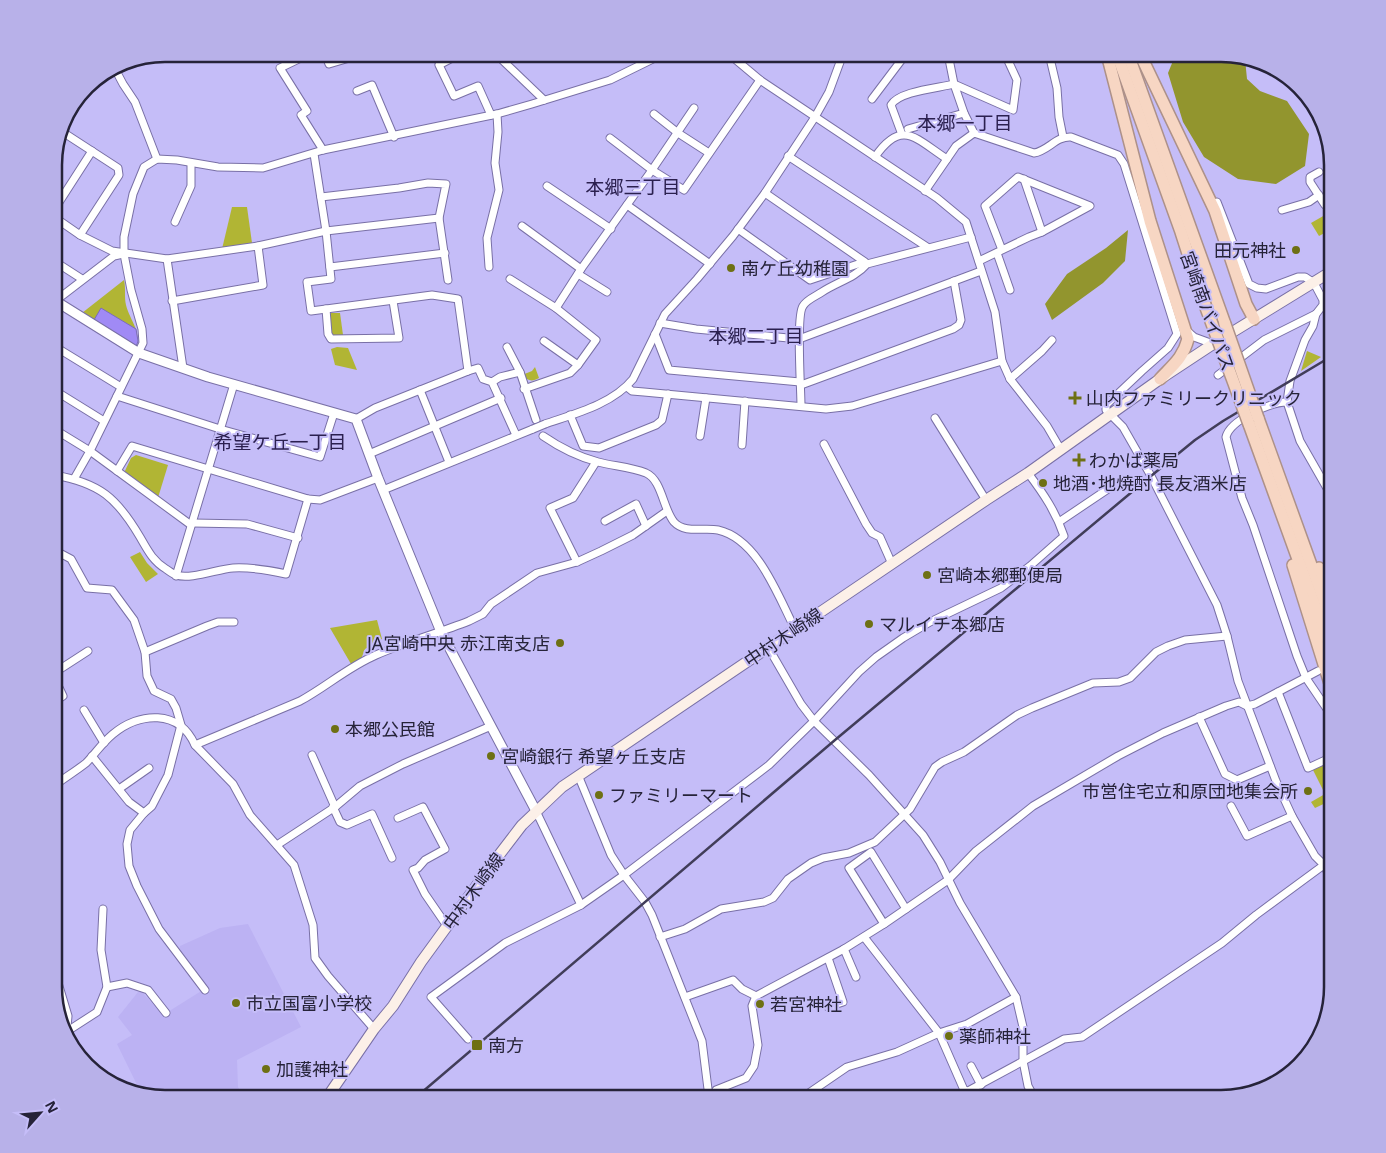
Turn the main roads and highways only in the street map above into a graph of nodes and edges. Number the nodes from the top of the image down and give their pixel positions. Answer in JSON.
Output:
{"nodes":[{"id":1,"x":1110,"y":62,"type":"edge"},
{"id":2,"x":1120,"y":62,"type":"edge"},
{"id":3,"x":1131,"y":62,"type":"edge"},
{"id":4,"x":1144,"y":62,"type":"edge"},
{"id":5,"x":1324,"y":277,"type":"edge"},
{"id":6,"x":1254,"y":319,"type":"junction"},
{"id":7,"x":1160,"y":379,"type":"junction"},
{"id":8,"x":1254,"y":421,"type":"junction"},
{"id":9,"x":1270,"y":483,"type":"junction"},
{"id":10,"x":1293,"y":515,"type":"junction"},
{"id":11,"x":1324,"y":580,"type":"edge"},
{"id":12,"x":1324,"y":601,"type":"edge"},
{"id":13,"x":1324,"y":631,"type":"edge"},
{"id":14,"x":1324,"y":664,"type":"edge"},
{"id":15,"x":332,"y":1090,"type":"edge"}],
"edges":[{"from":1,"to":7,"type":"highway"},
{"from":2,"to":8,"type":"highway","name":"宮崎南バイパス","bridge":true},
{"from":3,"to":8,"type":"highway","name":"宮崎南バイパス","bridge":true},
{"from":4,"to":6,"type":"highway"},
{"from":5,"to":6,"type":"main road","name":"中村木崎線"},
{"from":6,"to":7,"type":"main road","name":"中村木崎線"},
{"from":7,"to":15,"type":"main road","name":"中村木崎線"},
{"from":8,"to":9,"type":"highway","name":"宮崎南バイパス"},
{"from":8,"to":10,"type":"highway","name":"宮崎南バイパス"},
{"from":9,"to":13,"type":"highway","name":"宮崎南バイパス"},
{"from":9,"to":14,"type":"highway"},
{"from":10,"to":11,"type":"highway"},
{"from":10,"to":12,"type":"highway","name":"宮崎南バイパス"}]}
